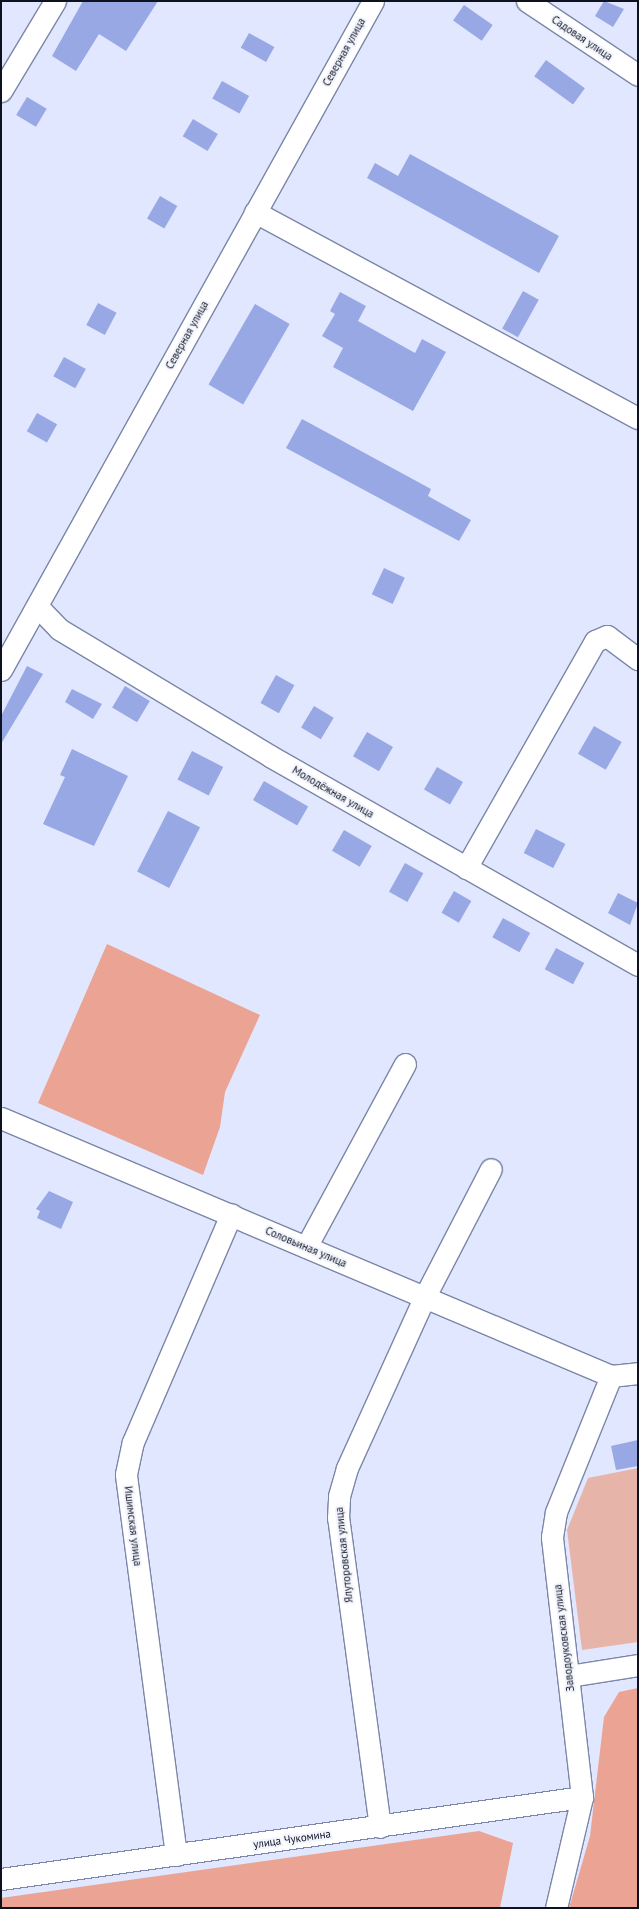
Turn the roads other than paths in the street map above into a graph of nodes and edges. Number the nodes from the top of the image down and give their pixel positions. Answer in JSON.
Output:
{"nodes":[{"id":1,"x":55,"y":1,"type":"edge"},
{"id":2,"x":373,"y":1,"type":"edge"},
{"id":3,"x":527,"y":1,"type":"edge"},
{"id":4,"x":638,"y":75,"type":"edge"},
{"id":5,"x":1,"y":91,"type":"edge"},
{"id":6,"x":255,"y":212,"type":"junction"},
{"id":7,"x":638,"y":418,"type":"edge"},
{"id":8,"x":36,"y":606,"type":"junction"},
{"id":9,"x":638,"y":659,"type":"edge"},
{"id":10,"x":1,"y":670,"type":"edge"},
{"id":11,"x":466,"y":868,"type":"junction"},
{"id":12,"x":638,"y":965,"type":"edge"},
{"id":13,"x":405,"y":1064,"type":"dead end"},
{"id":14,"x":2,"y":1122,"type":"edge"},
{"id":15,"x":491,"y":1169,"type":"dead end"},
{"id":16,"x":231,"y":1214,"type":"junction"},
{"id":17,"x":306,"y":1247,"type":"junction"},
{"id":18,"x":424,"y":1298,"type":"junction"},
{"id":19,"x":638,"y":1373,"type":"edge"},
{"id":20,"x":611,"y":1376,"type":"junction"},
{"id":21,"x":638,"y":1665,"type":"edge"},
{"id":22,"x":569,"y":1676,"type":"junction"},
{"id":23,"x":582,"y":1797,"type":"junction"},
{"id":24,"x":380,"y":1827,"type":"junction"},
{"id":25,"x":176,"y":1855,"type":"junction"},
{"id":26,"x":1,"y":1879,"type":"edge"},
{"id":27,"x":556,"y":1908,"type":"edge"}],
"edges":[{"from":1,"to":5,"type":"street"},
{"from":2,"to":6,"type":"street","name":"Северная улица"},
{"from":3,"to":4,"type":"street","name":"Садовая улица"},
{"from":6,"to":7,"type":"street"},
{"from":6,"to":8,"type":"street","name":"Северная улица"},
{"from":8,"to":10,"type":"street","name":"Северная улица"},
{"from":8,"to":11,"type":"street","name":"Молодёжная улица"},
{"from":9,"to":11,"type":"street"},
{"from":11,"to":12,"type":"street","name":"Молодёжная улица"},
{"from":13,"to":17,"type":"street"},
{"from":14,"to":16,"type":"street","name":"Соловьиная улица"},
{"from":15,"to":18,"type":"street","name":"Ялуторовская улица"},
{"from":16,"to":17,"type":"street","name":"Соловьиная улица"},
{"from":16,"to":25,"type":"street","name":"Ишимская улица"},
{"from":17,"to":18,"type":"street","name":"Соловьиная улица"},
{"from":18,"to":20,"type":"street","name":"Соловьиная улица"},
{"from":18,"to":24,"type":"street","name":"Ялуторовская улица"},
{"from":19,"to":20,"type":"street"},
{"from":20,"to":22,"type":"street","name":"Заводоуковская улица"},
{"from":21,"to":22,"type":"street"},
{"from":22,"to":23,"type":"street","name":"Заводоуковская улица"},
{"from":23,"to":24,"type":"street","name":"улица Чукомина"},
{"from":23,"to":27,"type":"street","name":"Заводоуковская улица"},
{"from":24,"to":25,"type":"street","name":"улица Чукомина"},
{"from":25,"to":26,"type":"street","name":"улица Чукомина"}]}
